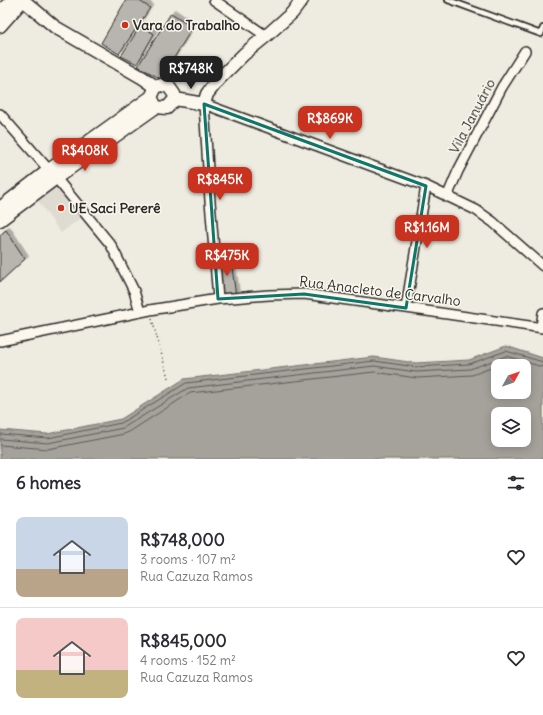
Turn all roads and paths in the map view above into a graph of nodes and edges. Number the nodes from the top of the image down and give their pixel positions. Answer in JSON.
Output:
{"nodes":[{"id":1,"x":12,"y":0,"type":"edge"},
{"id":2,"x":23,"y":0,"type":"edge"},
{"id":3,"x":214,"y":0,"type":"edge"},
{"id":4,"x":302,"y":0,"type":"edge"},
{"id":5,"x":448,"y":0,"type":"edge"},
{"id":6,"x":0,"y":12,"type":"edge"},
{"id":7,"x":0,"y":26,"type":"edge"},
{"id":8,"x":543,"y":28,"type":"edge"},
{"id":9,"x":266,"y":36,"type":"junction"},
{"id":10,"x":525,"y":51,"type":"dead end"},
{"id":11,"x":154,"y":97,"type":"junction"},
{"id":12,"x":174,"y":99,"type":"junction"},
{"id":13,"x":204,"y":104,"type":"junction"},
{"id":14,"x":0,"y":114,"type":"edge"},
{"id":15,"x":53,"y":174,"type":"junction"},
{"id":16,"x":426,"y":186,"type":"junction"},
{"id":17,"x":447,"y":197,"type":"junction"},
{"id":18,"x":0,"y":208,"type":"edge"},
{"id":19,"x":0,"y":220,"type":"edge"},
{"id":20,"x":543,"y":266,"type":"edge"},
{"id":21,"x":218,"y":299,"type":"junction"},
{"id":22,"x":406,"y":308,"type":"junction"},
{"id":23,"x":150,"y":310,"type":"junction"},
{"id":24,"x":140,"y":312,"type":"junction"},
{"id":25,"x":543,"y":313,"type":"edge"},
{"id":26,"x":542,"y":328,"type":"edge"},
{"id":27,"x":0,"y":341,"type":"edge"},
{"id":28,"x":168,"y":378,"type":"dead end"}],
"edges":[{"from":1,"to":6,"type":"street"},
{"from":2,"to":7,"type":"street"},
{"from":2,"to":11,"type":"street"},
{"from":3,"to":9,"type":"street"},
{"from":4,"to":9,"type":"street"},
{"from":5,"to":8,"type":"lane"},
{"from":9,"to":13,"type":"street"},
{"from":10,"to":17,"type":"street","name":"Vila Januário"},
{"from":11,"to":12,"type":"street"},
{"from":11,"to":12,"type":"street"},
{"from":11,"to":15,"type":"street"},
{"from":12,"to":13,"type":"street"},
{"from":13,"to":16,"type":"street"},
{"from":13,"to":21,"type":"street"},
{"from":14,"to":15,"type":"street"},
{"from":15,"to":18,"type":"street"},
{"from":15,"to":19,"type":"street"},
{"from":15,"to":24,"type":"street"},
{"from":16,"to":17,"type":"street"},
{"from":16,"to":22,"type":"street"},
{"from":17,"to":20,"type":"street"},
{"from":21,"to":22,"type":"street","name":"Rua Anacleto de Carvalho"},
{"from":21,"to":23,"type":"street","name":"Rua Anacleto de Carvalho"},
{"from":22,"to":26,"type":"street","name":"Rua Anacleto de Carvalho"},
{"from":23,"to":24,"type":"street","name":"Rua Anacleto de Carvalho"},
{"from":23,"to":28,"type":"path"},
{"from":24,"to":27,"type":"street","name":"Rua Anacleto de Carvalho"},
{"from":25,"to":26,"type":"street"}]}
